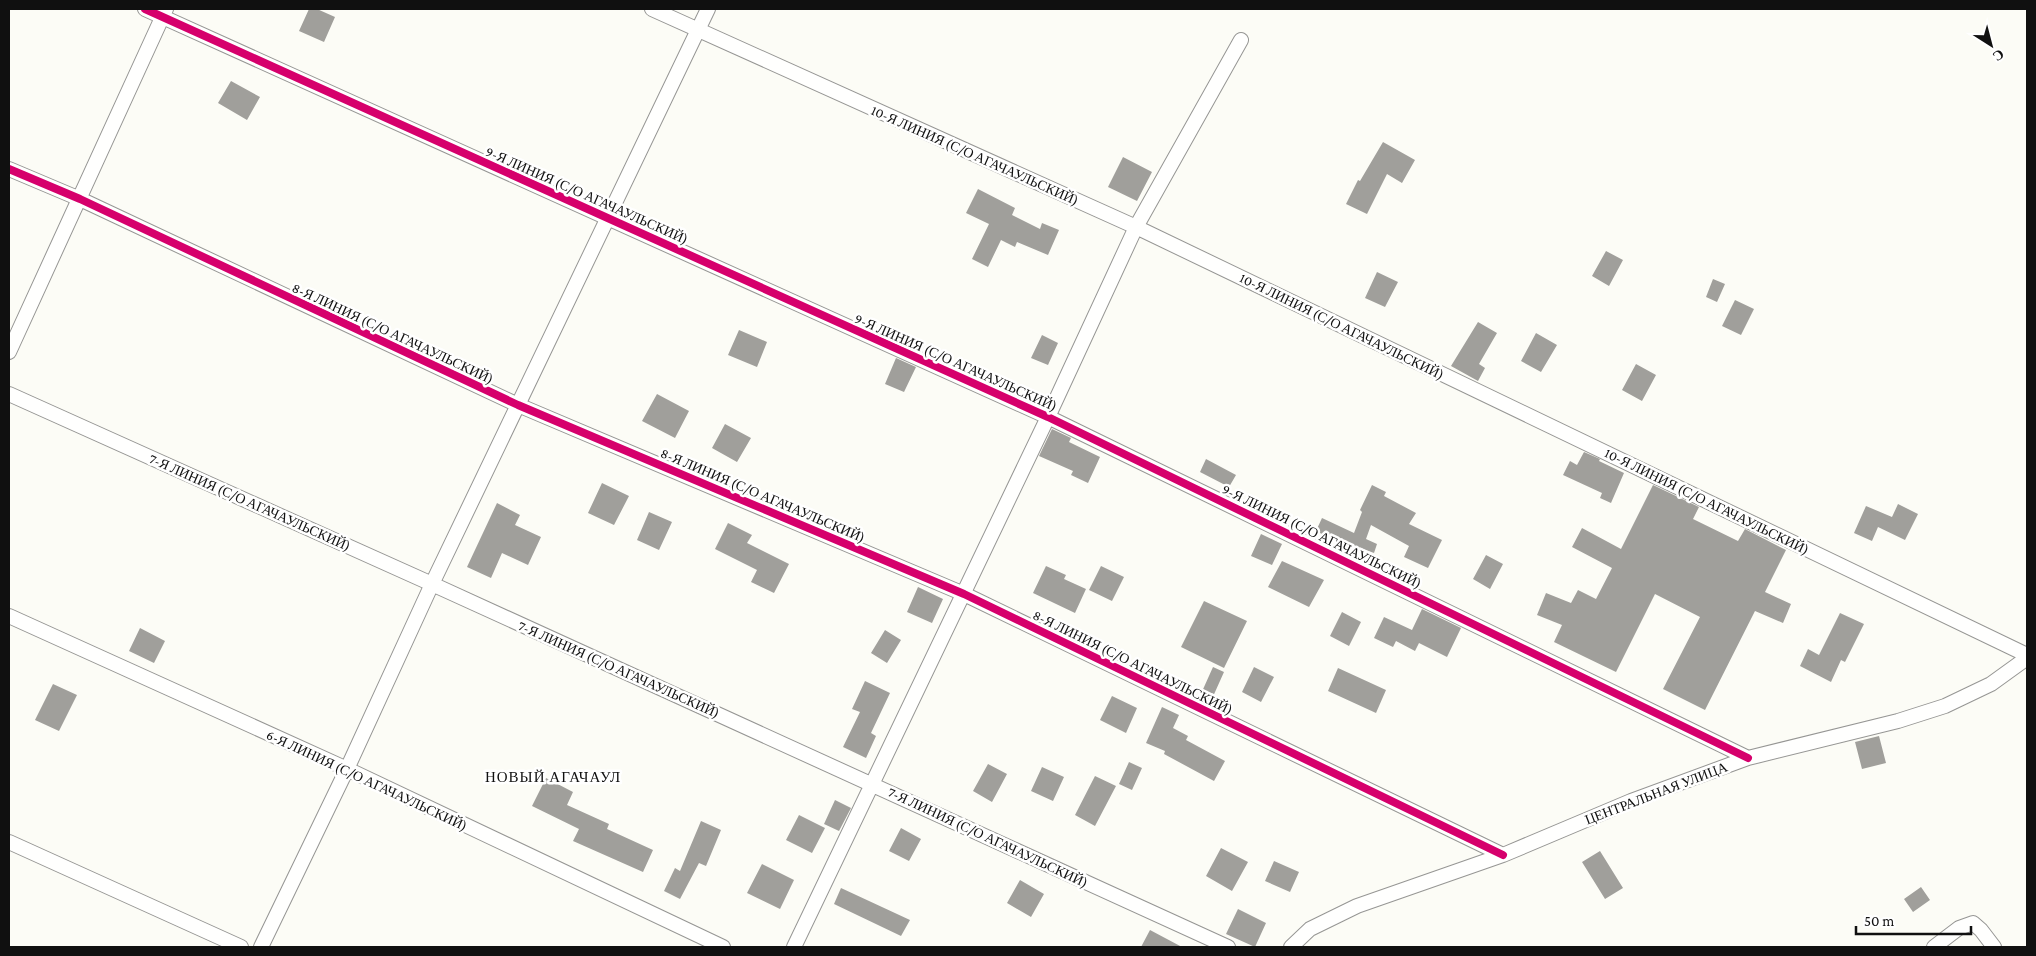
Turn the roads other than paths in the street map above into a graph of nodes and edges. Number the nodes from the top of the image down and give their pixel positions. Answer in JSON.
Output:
{"nodes":[{"id":1,"x":145,"y":9,"type":"edge"},
{"id":2,"x":652,"y":9,"type":"edge"},
{"id":3,"x":708,"y":9,"type":"edge"},
{"id":4,"x":165,"y":13,"type":"edge"},
{"id":5,"x":698,"y":30,"type":"junction"},
{"id":6,"x":1241,"y":40,"type":"dead end"},
{"id":7,"x":9,"y":169,"type":"edge"},
{"id":8,"x":80,"y":199,"type":"junction"},
{"id":9,"x":608,"y":218,"type":"junction"},
{"id":10,"x":1136,"y":227,"type":"junction"},
{"id":11,"x":9,"y":352,"type":"edge"},
{"id":12,"x":9,"y":394,"type":"edge"},
{"id":13,"x":518,"y":405,"type":"junction"},
{"id":14,"x":1048,"y":417,"type":"junction"},
{"id":15,"x":432,"y":584,"type":"junction"},
{"id":16,"x":964,"y":594,"type":"junction"},
{"id":17,"x":9,"y":616,"type":"edge"},
{"id":18,"x":2027,"y":656,"type":"edge"},
{"id":19,"x":1748,"y":758,"type":"junction"},
{"id":20,"x":347,"y":769,"type":"junction"},
{"id":21,"x":871,"y":784,"type":"junction"},
{"id":22,"x":9,"y":842,"type":"edge"},
{"id":23,"x":1502,"y":855,"type":"junction"},
{"id":24,"x":240,"y":947,"type":"edge"},
{"id":25,"x":261,"y":947,"type":"edge"},
{"id":26,"x":723,"y":947,"type":"edge"},
{"id":27,"x":794,"y":947,"type":"edge"},
{"id":28,"x":1228,"y":947,"type":"edge"},
{"id":29,"x":1292,"y":947,"type":"edge"},
{"id":30,"x":1934,"y":947,"type":"edge"},
{"id":31,"x":1994,"y":947,"type":"edge"}],
"edges":[{"from":1,"to":4,"type":"street","name":"9-Я ЛИНИЯ (С/О АГАЧАУЛЬСКИЙ)"},
{"from":2,"to":5,"type":"street","name":"10-Я ЛИНИЯ (С/О АГАЧАУЛЬСКИЙ)"},
{"from":3,"to":5,"type":"street"},
{"from":4,"to":8,"type":"street"},
{"from":4,"to":9,"type":"street","name":"9-Я ЛИНИЯ (С/О АГАЧАУЛЬСКИЙ)"},
{"from":5,"to":9,"type":"street"},
{"from":5,"to":10,"type":"street","name":"10-Я ЛИНИЯ (С/О АГАЧАУЛЬСКИЙ)"},
{"from":6,"to":10,"type":"street"},
{"from":7,"to":8,"type":"street","name":"8-Я ЛИНИЯ (С/О АГАЧАУЛЬСКИЙ)"},
{"from":8,"to":11,"type":"street"},
{"from":8,"to":13,"type":"street","name":"8-Я ЛИНИЯ (С/О АГАЧАУЛЬСКИЙ)"},
{"from":9,"to":13,"type":"street"},
{"from":9,"to":14,"type":"street","name":"9-Я ЛИНИЯ (С/О АГАЧАУЛЬСКИЙ)"},
{"from":10,"to":14,"type":"street"},
{"from":10,"to":18,"type":"street","name":"10-Я ЛИНИЯ (С/О АГАЧАУЛЬСКИЙ)"},
{"from":12,"to":15,"type":"street","name":"7-Я ЛИНИЯ (С/О АГАЧАУЛЬСКИЙ)"},
{"from":13,"to":15,"type":"street"},
{"from":13,"to":16,"type":"street","name":"8-Я ЛИНИЯ (С/О АГАЧАУЛЬСКИЙ)"},
{"from":14,"to":16,"type":"street"},
{"from":14,"to":19,"type":"street","name":"9-Я ЛИНИЯ (С/О АГАЧАУЛЬСКИЙ)"},
{"from":15,"to":20,"type":"street"},
{"from":15,"to":21,"type":"street","name":"7-Я ЛИНИЯ (С/О АГАЧАУЛЬСКИЙ)"},
{"from":16,"to":21,"type":"street"},
{"from":16,"to":23,"type":"street","name":"8-Я ЛИНИЯ (С/О АГАЧАУЛЬСКИЙ)"},
{"from":17,"to":20,"type":"street","name":"6-Я ЛИНИЯ (С/О АГАЧАУЛЬСКИЙ)"},
{"from":18,"to":19,"type":"street","name":"ЦЕНТРАЛЬНАЯ УЛИЦА"},
{"from":19,"to":23,"type":"street","name":"ЦЕНТРАЛЬНАЯ УЛИЦА"},
{"from":20,"to":25,"type":"street"},
{"from":20,"to":26,"type":"street","name":"6-Я ЛИНИЯ (С/О АГАЧАУЛЬСКИЙ)"},
{"from":21,"to":27,"type":"street"},
{"from":21,"to":28,"type":"street","name":"7-Я ЛИНИЯ (С/О АГАЧАУЛЬСКИЙ)"},
{"from":22,"to":24,"type":"street"},
{"from":23,"to":29,"type":"street","name":"ЦЕНТРАЛЬНАЯ УЛИЦА"},
{"from":30,"to":31,"type":"street"}]}
